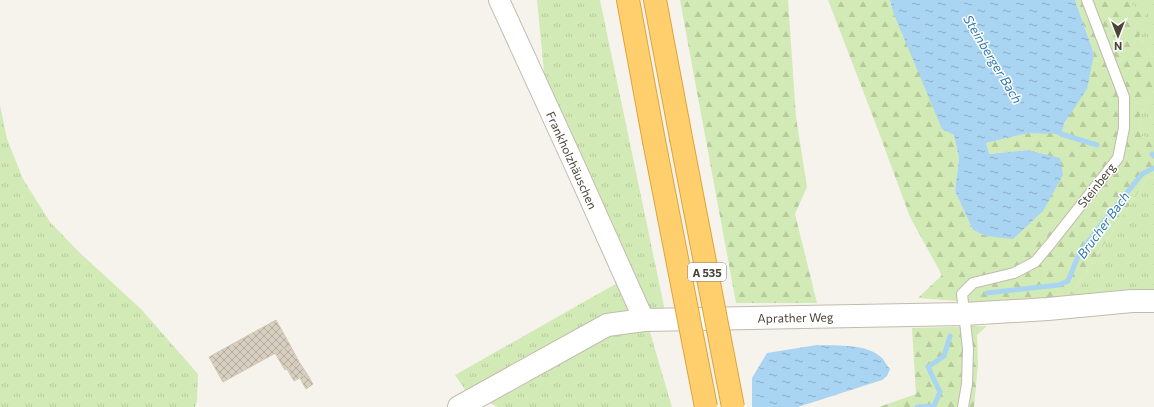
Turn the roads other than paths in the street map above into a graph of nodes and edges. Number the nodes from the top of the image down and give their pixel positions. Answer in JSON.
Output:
{"nodes":[{"id":1,"x":499,"y":0,"type":"edge"},
{"id":2,"x":628,"y":0,"type":"edge"},
{"id":3,"x":655,"y":0,"type":"edge"},
{"id":4,"x":1087,"y":0,"type":"edge"},
{"id":5,"x":1154,"y":301,"type":"edge"},
{"id":6,"x":964,"y":314,"type":"junction"},
{"id":7,"x":644,"y":320,"type":"junction"},
{"id":8,"x":458,"y":407,"type":"edge"},
{"id":9,"x":706,"y":407,"type":"edge"},
{"id":10,"x":733,"y":407,"type":"edge"},
{"id":11,"x":963,"y":407,"type":"edge"}],
"edges":[{"from":1,"to":7,"type":"street","name":"Frankholzhäuschen"},
{"from":2,"to":9,"type":"highway","number":"A 535","bridge":true},
{"from":3,"to":10,"type":"highway","number":"A 535","bridge":true},
{"from":4,"to":6,"type":"lane","name":"Steinberg"},
{"from":5,"to":6,"type":"street","name":"Aprather Weg"},
{"from":6,"to":7,"type":"street","name":"Aprather Weg"},
{"from":6,"to":11,"type":"lane","name":"Steinberg"},
{"from":7,"to":8,"type":"street","name":"Aprather Weg"}]}
